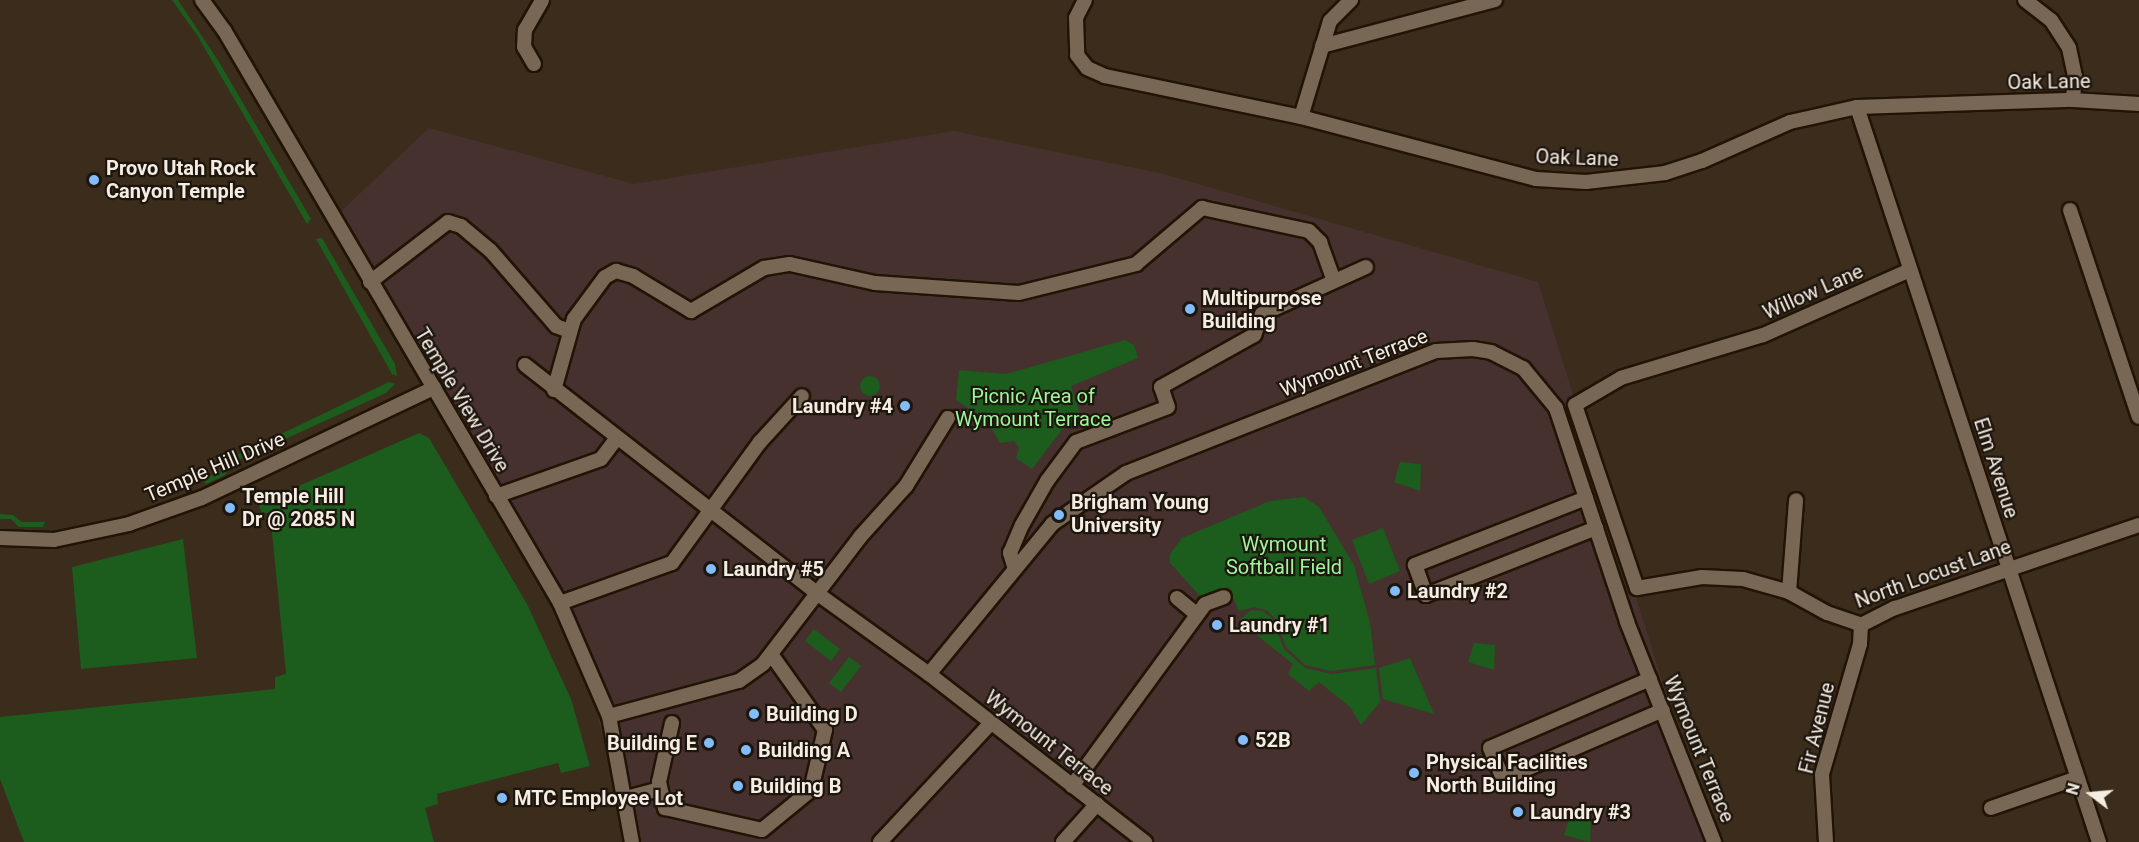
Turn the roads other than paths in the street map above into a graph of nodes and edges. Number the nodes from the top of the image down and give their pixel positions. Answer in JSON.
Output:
{"nodes":[{"id":1,"x":202,"y":0,"type":"edge"},
{"id":2,"x":542,"y":0,"type":"edge"},
{"id":3,"x":1085,"y":0,"type":"edge"},
{"id":4,"x":1351,"y":0,"type":"edge"},
{"id":5,"x":1495,"y":0,"type":"edge"},
{"id":6,"x":2025,"y":0,"type":"edge"},
{"id":7,"x":1322,"y":46,"type":"junction"},
{"id":8,"x":534,"y":64,"type":"dead end"},
{"id":9,"x":2073,"y":100,"type":"junction"},
{"id":10,"x":2139,"y":104,"type":"edge"},
{"id":11,"x":1857,"y":106,"type":"junction"},
{"id":12,"x":1301,"y":117,"type":"junction"},
{"id":13,"x":2070,"y":210,"type":"dead end"},
{"id":14,"x":1366,"y":267,"type":"dead end"},
{"id":15,"x":1910,"y":270,"type":"junction"},
{"id":16,"x":1334,"y":281,"type":"junction"},
{"id":17,"x":370,"y":282,"type":"junction"},
{"id":18,"x":569,"y":331,"type":"junction"},
{"id":19,"x":525,"y":365,"type":"dead end"},
{"id":20,"x":434,"y":388,"type":"junction"},
{"id":21,"x":554,"y":390,"type":"junction"},
{"id":22,"x":802,"y":396,"type":"dead end"},
{"id":23,"x":2139,"y":417,"type":"edge"},
{"id":24,"x":948,"y":418,"type":"dead end"},
{"id":25,"x":616,"y":438,"type":"junction"},
{"id":26,"x":496,"y":496,"type":"junction"},
{"id":27,"x":1586,"y":498,"type":"junction"},
{"id":28,"x":1796,"y":500,"type":"dead end"},
{"id":29,"x":710,"y":510,"type":"junction"},
{"id":30,"x":2139,"y":525,"type":"edge"},
{"id":31,"x":1596,"y":528,"type":"junction"},
{"id":32,"x":0,"y":538,"type":"edge"},
{"id":33,"x":1014,"y":566,"type":"junction"},
{"id":34,"x":2008,"y":567,"type":"junction"},
{"id":35,"x":1636,"y":588,"type":"joint"},
{"id":36,"x":1789,"y":592,"type":"junction"},
{"id":37,"x":818,"y":594,"type":"junction"},
{"id":38,"x":1224,"y":597,"type":"dead end"},
{"id":39,"x":1177,"y":598,"type":"dead end"},
{"id":40,"x":560,"y":603,"type":"junction"},
{"id":41,"x":1197,"y":615,"type":"junction"},
{"id":42,"x":1861,"y":625,"type":"junction"},
{"id":43,"x":771,"y":654,"type":"junction"},
{"id":44,"x":929,"y":674,"type":"junction"},
{"id":45,"x":1650,"y":679,"type":"junction"},
{"id":46,"x":1663,"y":710,"type":"junction"},
{"id":47,"x":609,"y":716,"type":"junction"},
{"id":48,"x":672,"y":723,"type":"dead end"},
{"id":49,"x":991,"y":723,"type":"junction"},
{"id":50,"x":2077,"y":778,"type":"junction"},
{"id":51,"x":1072,"y":786,"type":"junction"},
{"id":52,"x":660,"y":789,"type":"junction"},
{"id":53,"x":626,"y":798,"type":"junction"},
{"id":54,"x":1096,"y":804,"type":"junction"},
{"id":55,"x":1991,"y":808,"type":"dead end"},
{"id":56,"x":632,"y":842,"type":"edge"},
{"id":57,"x":880,"y":842,"type":"edge"},
{"id":58,"x":1063,"y":842,"type":"edge"},
{"id":59,"x":1145,"y":842,"type":"edge"},
{"id":60,"x":1714,"y":842,"type":"edge"},
{"id":61,"x":1826,"y":842,"type":"edge"},
{"id":62,"x":2099,"y":842,"type":"edge"}],
"edges":[{"from":1,"to":17,"type":"street","name":"Temple View Drive"},
{"from":2,"to":8,"type":"street"},
{"from":3,"to":12,"type":"street","name":"Oak Lane"},
{"from":4,"to":7,"type":"street"},
{"from":5,"to":7,"type":"street"},
{"from":6,"to":9,"type":"street"},
{"from":7,"to":12,"type":"street"},
{"from":9,"to":10,"type":"street","name":"Oak Lane"},
{"from":9,"to":11,"type":"street","name":"Oak Lane"},
{"from":11,"to":12,"type":"street","name":"Oak Lane"},
{"from":11,"to":15,"type":"street","name":"Elm Avenue"},
{"from":13,"to":23,"type":"street"},
{"from":14,"to":16,"type":"street"},
{"from":15,"to":34,"type":"street","name":"Elm Avenue"},
{"from":15,"to":35,"type":"street","name":"Willow Lane"},
{"from":16,"to":18,"type":"street"},
{"from":16,"to":33,"type":"street"},
{"from":17,"to":18,"type":"street"},
{"from":17,"to":20,"type":"street","name":"Temple View Drive"},
{"from":18,"to":21,"type":"street"},
{"from":19,"to":21,"type":"street","name":"Wymount Terrace"},
{"from":20,"to":26,"type":"street","name":"Temple View Drive"},
{"from":20,"to":32,"type":"street","name":"Temple Hill Drive"},
{"from":21,"to":25,"type":"street","name":"Wymount Terrace"},
{"from":22,"to":29,"type":"street"},
{"from":24,"to":37,"type":"street"},
{"from":25,"to":26,"type":"street"},
{"from":25,"to":29,"type":"street","name":"Wymount Terrace"},
{"from":26,"to":40,"type":"street","name":"Temple View Drive"},
{"from":27,"to":31,"type":"street","name":"Wymount Terrace"},
{"from":27,"to":31,"type":"street"},
{"from":27,"to":33,"type":"street","name":"Wymount Terrace"},
{"from":28,"to":36,"type":"street"},
{"from":29,"to":37,"type":"street","name":"Wymount Terrace"},
{"from":29,"to":40,"type":"street"},
{"from":30,"to":34,"type":"street","name":"North Locust Lane"},
{"from":31,"to":45,"type":"street","name":"Wymount Terrace"},
{"from":33,"to":44,"type":"street","name":"Wymount Terrace"},
{"from":34,"to":42,"type":"street","name":"North Locust Lane"},
{"from":34,"to":50,"type":"street","name":"Elm Avenue"},
{"from":35,"to":36,"type":"street","name":"North Locust Lane"},
{"from":36,"to":42,"type":"street","name":"North Locust Lane"},
{"from":37,"to":43,"type":"street"},
{"from":37,"to":44,"type":"street","name":"Wymount Terrace"},
{"from":38,"to":41,"type":"street"},
{"from":39,"to":41,"type":"street"},
{"from":40,"to":47,"type":"street","name":"Temple View Drive"},
{"from":41,"to":51,"type":"street"},
{"from":42,"to":61,"type":"street","name":"Fir Avenue"},
{"from":43,"to":47,"type":"street"},
{"from":43,"to":52,"type":"street"},
{"from":44,"to":49,"type":"street","name":"Wymount Terrace"},
{"from":45,"to":46,"type":"street","name":"Wymount Terrace"},
{"from":45,"to":46,"type":"street"},
{"from":46,"to":60,"type":"street","name":"Wymount Terrace"},
{"from":47,"to":53,"type":"street","name":"Temple View Drive"},
{"from":48,"to":52,"type":"street"},
{"from":49,"to":51,"type":"street","name":"Wymount Terrace"},
{"from":49,"to":57,"type":"street"},
{"from":50,"to":55,"type":"street"},
{"from":50,"to":62,"type":"street","name":"Elm Avenue"},
{"from":51,"to":54,"type":"street","name":"Wymount Terrace"},
{"from":52,"to":53,"type":"street"},
{"from":53,"to":56,"type":"street","name":"Temple View Drive"},
{"from":54,"to":58,"type":"street"},
{"from":54,"to":59,"type":"street","name":"Wymount Terrace"}]}
